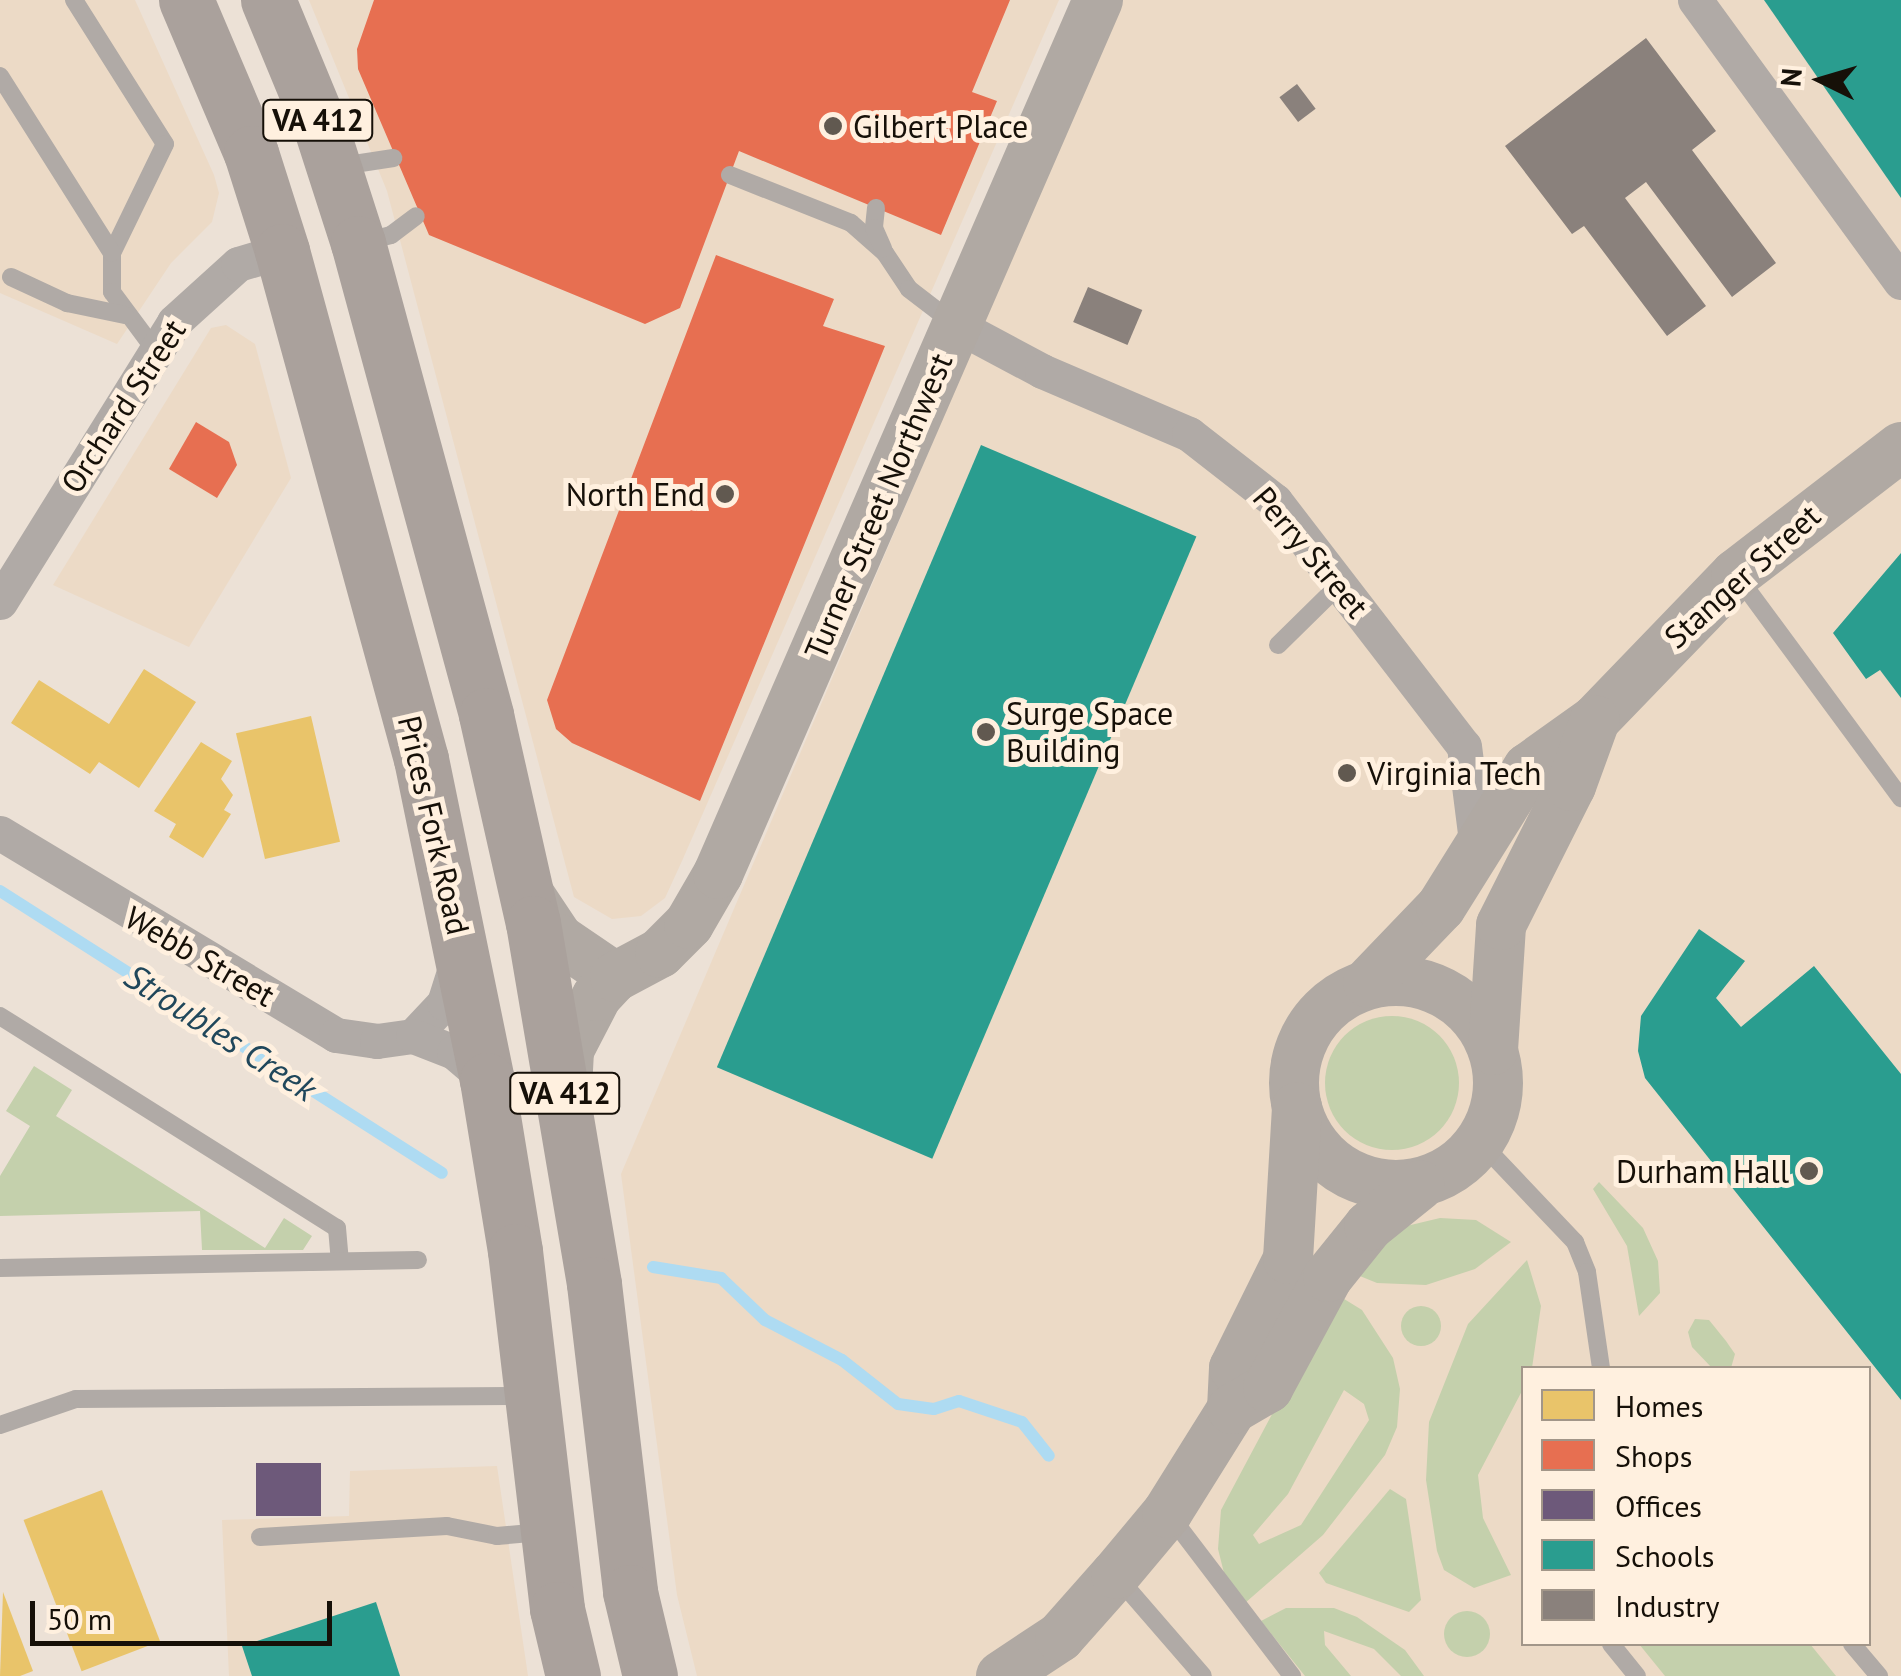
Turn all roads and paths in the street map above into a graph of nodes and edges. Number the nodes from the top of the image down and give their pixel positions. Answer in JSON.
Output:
{"nodes":[{"id":1,"x":74,"y":0,"type":"edge"},
{"id":2,"x":268,"y":0,"type":"edge"},
{"id":3,"x":1098,"y":0,"type":"edge"},
{"id":4,"x":1696,"y":0,"type":"edge"},
{"id":5,"x":198,"y":22,"type":"edge"},
{"id":6,"x":0,"y":76,"type":"edge"},
{"id":7,"x":393,"y":158,"type":"dead end"},
{"id":8,"x":334,"y":164,"type":"junction"},
{"id":9,"x":730,"y":175,"type":"dead end"},
{"id":10,"x":876,"y":208,"type":"dead end"},
{"id":11,"x":416,"y":216,"type":"dead end"},
{"id":12,"x":358,"y":243,"type":"junction"},
{"id":13,"x":282,"y":251,"type":"junction"},
{"id":14,"x":112,"y":252,"type":"junction"},
{"id":15,"x":885,"y":252,"type":"junction"},
{"id":16,"x":11,"y":277,"type":"dead end"},
{"id":17,"x":1901,"y":282,"type":"edge"},
{"id":18,"x":125,"y":315,"type":"junction"},
{"id":19,"x":956,"y":325,"type":"junction"},
{"id":20,"x":155,"y":350,"type":"junction"},
{"id":21,"x":403,"y":408,"type":"junction"},
{"id":22,"x":1901,"y":447,"type":"edge"},
{"id":23,"x":1736,"y":574,"type":"junction"},
{"id":24,"x":1340,"y":584,"type":"junction"},
{"id":25,"x":0,"y":602,"type":"edge"},
{"id":26,"x":1278,"y":645,"type":"dead end"},
{"id":27,"x":1596,"y":720,"type":"junction"},
{"id":28,"x":1464,"y":746,"type":"junction"},
{"id":29,"x":1528,"y":768,"type":"junction"},
{"id":30,"x":1901,"y":798,"type":"edge"},
{"id":31,"x":0,"y":833,"type":"edge"},
{"id":32,"x":1476,"y":850,"type":"junction"},
{"id":33,"x":525,"y":888,"type":"junction"},
{"id":34,"x":461,"y":944,"type":"junction"},
{"id":35,"x":615,"y":976,"type":"junction"},
{"id":36,"x":1368,"y":983,"type":"junction"},
{"id":37,"x":0,"y":1016,"type":"edge"},
{"id":38,"x":413,"y":1036,"type":"junction"},
{"id":39,"x":1493,"y":1050,"type":"junction"},
{"id":40,"x":487,"y":1080,"type":"junction"},
{"id":41,"x":1297,"y":1100,"type":"junction"},
{"id":42,"x":568,"y":1112,"type":"junction"},
{"id":43,"x":1481,"y":1143,"type":"junction"},
{"id":44,"x":1420,"y":1186,"type":"junction"},
{"id":45,"x":418,"y":1260,"type":"dead end"},
{"id":46,"x":340,"y":1261,"type":"junction"},
{"id":47,"x":0,"y":1268,"type":"edge"},
{"id":48,"x":1600,"y":1366,"type":"edge"},
{"id":49,"x":532,"y":1396,"type":"junction"},
{"id":50,"x":1232,"y":1409,"type":"junction"},
{"id":51,"x":0,"y":1426,"type":"edge"},
{"id":52,"x":1168,"y":1513,"type":"junction"},
{"id":53,"x":548,"y":1531,"type":"junction"},
{"id":54,"x":260,"y":1537,"type":"dead end"},
{"id":55,"x":1116,"y":1574,"type":"junction"},
{"id":56,"x":1613,"y":1646,"type":"edge"},
{"id":57,"x":1854,"y":1646,"type":"edge"},
{"id":58,"x":573,"y":1676,"type":"edge"},
{"id":59,"x":650,"y":1676,"type":"edge"},
{"id":60,"x":1001,"y":1676,"type":"edge"},
{"id":61,"x":1203,"y":1676,"type":"edge"},
{"id":62,"x":1292,"y":1676,"type":"edge"},
{"id":63,"x":1636,"y":1676,"type":"edge"},
{"id":64,"x":1880,"y":1676,"type":"edge"}],
"edges":[{"from":1,"to":14,"type":"lane"},
{"from":2,"to":8,"type":"main road","number":"VA 412"},
{"from":3,"to":19,"type":"street","name":"Turner Street Northwest"},
{"from":4,"to":17,"type":"street"},
{"from":5,"to":12,"type":"main road"},
{"from":5,"to":13,"type":"main road","name":"Prices Fork Road","number":"VA 412"},
{"from":6,"to":14,"type":"lane"},
{"from":7,"to":8,"type":"lane"},
{"from":8,"to":12,"type":"main road","number":"VA 412"},
{"from":9,"to":15,"type":"lane"},
{"from":10,"to":15,"type":"lane"},
{"from":11,"to":12,"type":"lane"},
{"from":12,"to":21,"type":"main road","number":"VA 412"},
{"from":13,"to":20,"type":"street","name":"Orchard Street"},
{"from":13,"to":21,"type":"main road"},
{"from":13,"to":34,"type":"main road","name":"Prices Fork Road","number":"VA 412"},
{"from":14,"to":18,"type":"lane"},
{"from":15,"to":19,"type":"lane"},
{"from":16,"to":18,"type":"lane"},
{"from":18,"to":20,"type":"lane"},
{"from":19,"to":24,"type":"street","name":"Perry Street"},
{"from":19,"to":35,"type":"street","name":"Turner Street Northwest"},
{"from":20,"to":25,"type":"street","name":"Orchard Street"},
{"from":21,"to":33,"type":"main road","number":"VA 412"},
{"from":22,"to":23,"type":"street","name":"Stanger Street"},
{"from":23,"to":27,"type":"street","name":"Stanger Street"},
{"from":23,"to":30,"type":"lane"},
{"from":24,"to":26,"type":"lane"},
{"from":24,"to":28,"type":"street","name":"Perry Street"},
{"from":27,"to":29,"type":"street","name":"Stanger Street"},
{"from":27,"to":39,"type":"street","name":"Stanger Street"},
{"from":28,"to":29,"type":"street"},
{"from":28,"to":32,"type":"street"},
{"from":29,"to":32,"type":"street","name":"Stanger Street"},
{"from":31,"to":38,"type":"street","name":"Webb Street"},
{"from":32,"to":36,"type":"street","name":"Stanger Street"},
{"from":33,"to":35,"type":"street"},
{"from":33,"to":42,"type":"main road","number":"VA 412"},
{"from":34,"to":38,"type":"street"},
{"from":34,"to":40,"type":"main road","name":"Prices Fork Road","number":"VA 412"},
{"from":35,"to":42,"type":"street","name":"Turner Street Northwest"},
{"from":36,"to":39,"type":"street"},
{"from":36,"to":41,"type":"street"},
{"from":37,"to":46,"type":"lane"},
{"from":38,"to":40,"type":"street","name":"Webb Street"},
{"from":39,"to":43,"type":"street"},
{"from":40,"to":49,"type":"main road","name":"Prices Fork Road","number":"VA 412"},
{"from":41,"to":44,"type":"street"},
{"from":41,"to":50,"type":"street"},
{"from":42,"to":59,"type":"main road","number":"VA 412"},
{"from":43,"to":44,"type":"street"},
{"from":43,"to":48,"type":"lane"},
{"from":44,"to":50,"type":"street"},
{"from":45,"to":46,"type":"lane"},
{"from":46,"to":47,"type":"lane"},
{"from":49,"to":51,"type":"lane"},
{"from":49,"to":53,"type":"main road","name":"Prices Fork Road","number":"VA 412"},
{"from":50,"to":52,"type":"street"},
{"from":52,"to":55,"type":"street"},
{"from":52,"to":62,"type":"lane"},
{"from":53,"to":54,"type":"lane"},
{"from":53,"to":58,"type":"main road","name":"Prices Fork Road","number":"VA 412"},
{"from":55,"to":60,"type":"street"},
{"from":55,"to":61,"type":"lane"},
{"from":56,"to":63,"type":"lane"},
{"from":57,"to":64,"type":"lane"}]}
